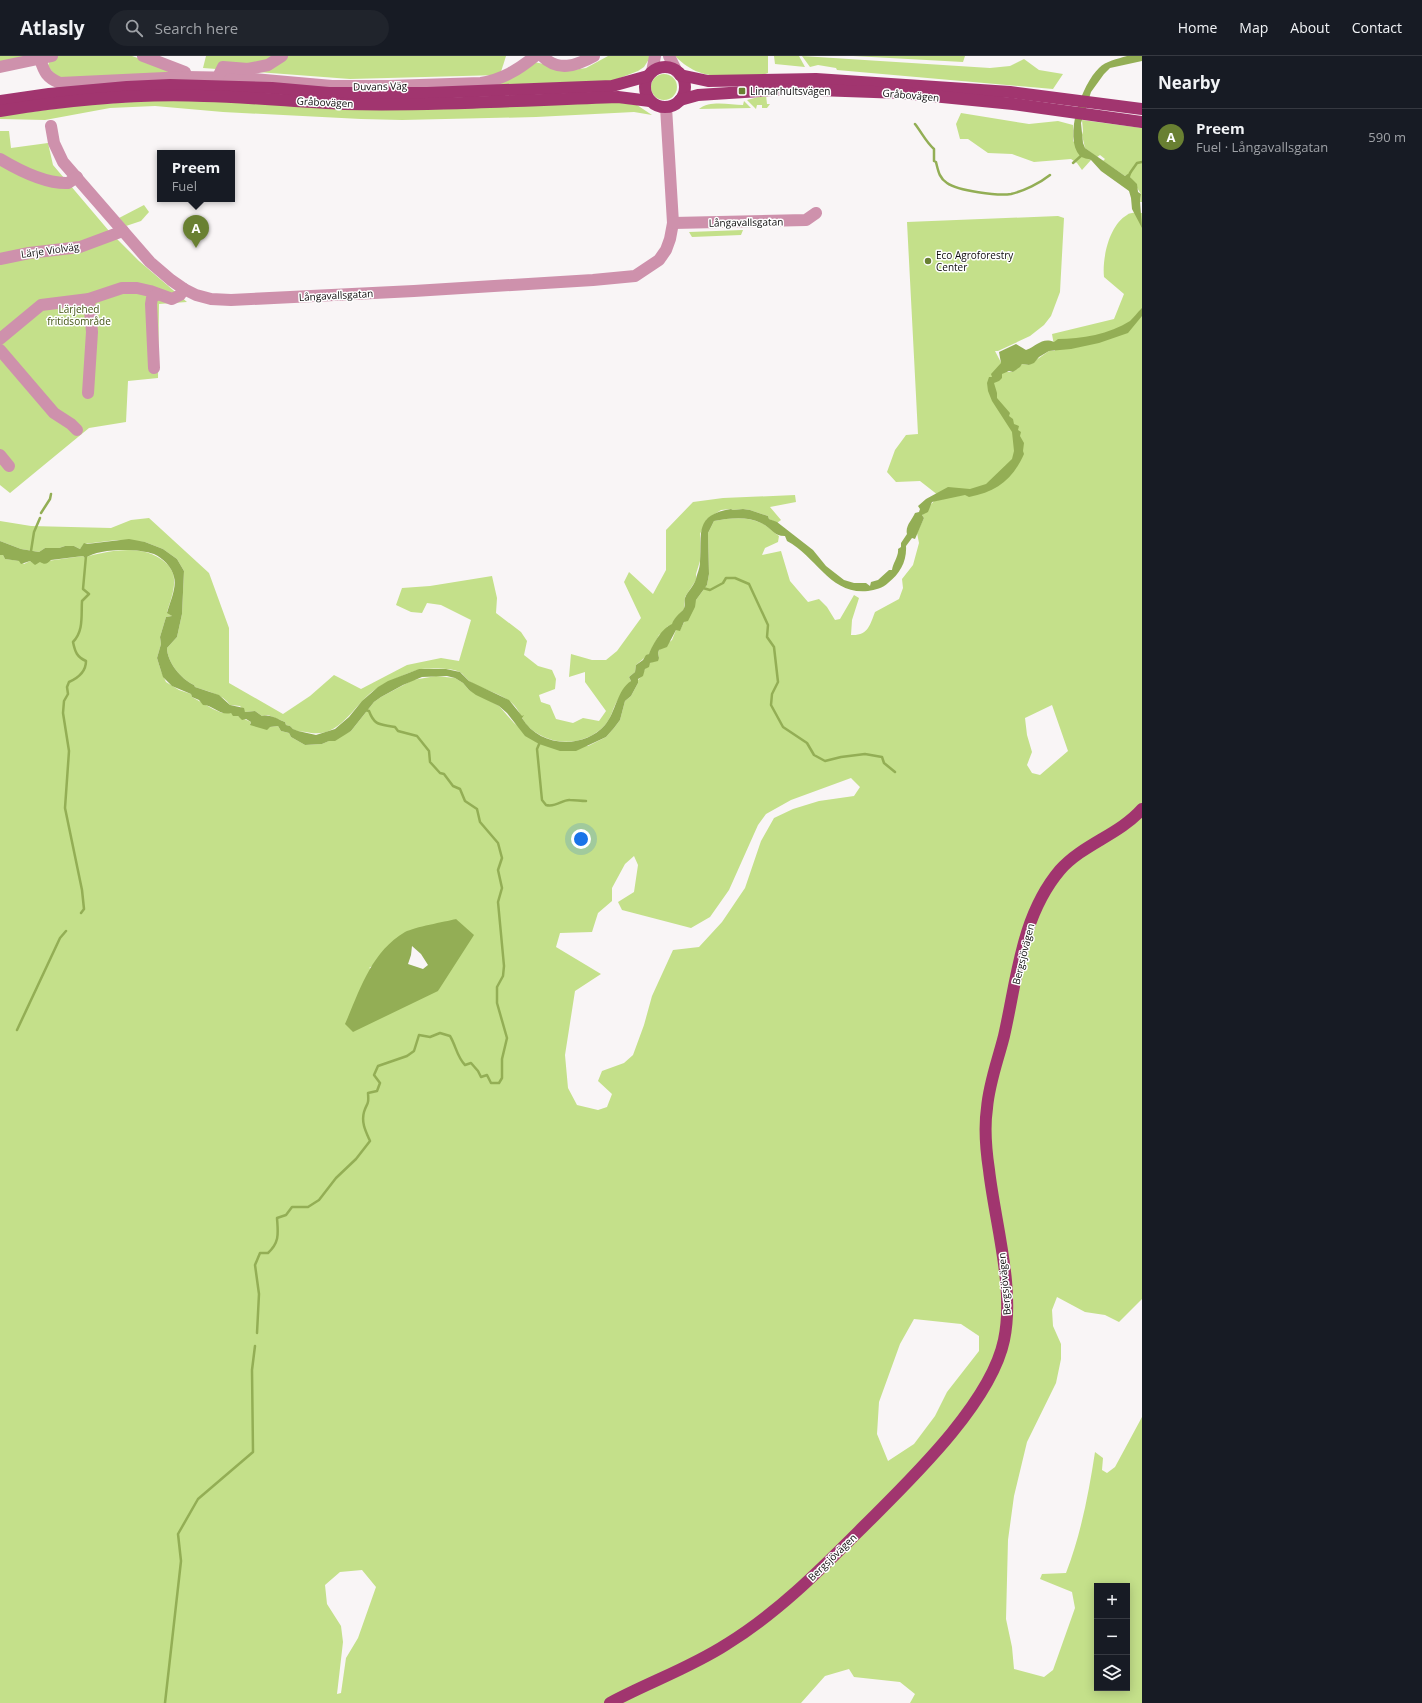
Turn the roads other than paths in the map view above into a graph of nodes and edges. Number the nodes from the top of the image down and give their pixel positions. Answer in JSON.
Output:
{"nodes":[{"id":1,"x":143,"y":56,"type":"edge"},
{"id":2,"x":282,"y":56,"type":"edge"},
{"id":3,"x":535,"y":56,"type":"edge"},
{"id":4,"x":542,"y":56,"type":"edge"},
{"id":5,"x":594,"y":56,"type":"edge"},
{"id":6,"x":655,"y":56,"type":"edge"},
{"id":7,"x":669,"y":56,"type":"edge"},
{"id":8,"x":46,"y":58,"type":"edge"},
{"id":9,"x":0,"y":67,"type":"edge"},
{"id":10,"x":679,"y":73,"type":"junction"},
{"id":11,"x":650,"y":74,"type":"junction"},
{"id":12,"x":186,"y":77,"type":"junction"},
{"id":13,"x":218,"y":77,"type":"junction"},
{"id":14,"x":680,"y":100,"type":"junction"},
{"id":15,"x":0,"y":101,"type":"edge"},
{"id":16,"x":650,"y":101,"type":"junction"},
{"id":17,"x":666,"y":107,"type":"junction"},
{"id":18,"x":1141,"y":108,"type":"edge"},
{"id":19,"x":0,"y":111,"type":"edge"},
{"id":20,"x":1140,"y":121,"type":"edge"},
{"id":21,"x":51,"y":126,"type":"dead end"},
{"id":22,"x":0,"y":159,"type":"edge"},
{"id":23,"x":77,"y":177,"type":"junction"},
{"id":24,"x":816,"y":213,"type":"dead end"},
{"id":25,"x":673,"y":223,"type":"junction"},
{"id":26,"x":123,"y":231,"type":"junction"},
{"id":27,"x":0,"y":259,"type":"edge"},
{"id":28,"x":184,"y":289,"type":"junction"},
{"id":29,"x":157,"y":294,"type":"junction"},
{"id":30,"x":89,"y":299,"type":"junction"},
{"id":31,"x":0,"y":339,"type":"edge"},
{"id":32,"x":0,"y":350,"type":"edge"},
{"id":33,"x":154,"y":368,"type":"dead end"},
{"id":34,"x":88,"y":393,"type":"dead end"},
{"id":35,"x":76,"y":430,"type":"dead end"},
{"id":36,"x":0,"y":455,"type":"edge"},
{"id":37,"x":9,"y":466,"type":"dead end"},
{"id":38,"x":1142,"y":809,"type":"edge"},
{"id":39,"x":610,"y":1703,"type":"edge"}],
"edges":[{"from":1,"to":12,"type":"street"},
{"from":2,"to":13,"type":"street"},
{"from":3,"to":13,"type":"street","name":"Duvans Väg"},
{"from":4,"to":5,"type":"street"},
{"from":6,"to":11,"type":"street"},
{"from":7,"to":10,"type":"street"},
{"from":8,"to":9,"type":"street","name":"Duvans Väg"},
{"from":8,"to":12,"type":"street","name":"Duvans Väg"},
{"from":10,"to":11,"type":"main road","name":"Gråbovägen"},
{"from":10,"to":14,"type":"main road"},
{"from":10,"to":18,"type":"main road","name":"Gråbovägen"},
{"from":11,"to":15,"type":"main road","name":"Gråbovägen"},
{"from":11,"to":16,"type":"main road"},
{"from":12,"to":13,"type":"street","name":"Duvans Väg"},
{"from":14,"to":17,"type":"main road","name":"Gråbovägen"},
{"from":14,"to":20,"type":"main road","name":"Gråbovägen"},
{"from":16,"to":17,"type":"main road","name":"Gråbovägen"},
{"from":16,"to":19,"type":"main road","name":"Gråbovägen"},
{"from":17,"to":25,"type":"street","name":"Långavallsgatan"},
{"from":21,"to":23,"type":"street","name":"Långavallsgatan"},
{"from":22,"to":23,"type":"street"},
{"from":23,"to":26,"type":"street","name":"Långavallsgatan"},
{"from":24,"to":25,"type":"street","name":"Långavallsgatan"},
{"from":25,"to":28,"type":"street","name":"Långavallsgatan"},
{"from":26,"to":27,"type":"street","name":"Lärje Violväg"},
{"from":26,"to":28,"type":"street","name":"Långavallsgatan"},
{"from":28,"to":29,"type":"street"},
{"from":29,"to":30,"type":"street"},
{"from":29,"to":33,"type":"street"},
{"from":30,"to":31,"type":"street"},
{"from":30,"to":34,"type":"street"},
{"from":32,"to":35,"type":"street"},
{"from":36,"to":37,"type":"street"},
{"from":38,"to":39,"type":"main road","name":"Bergsjövägen"}]}
